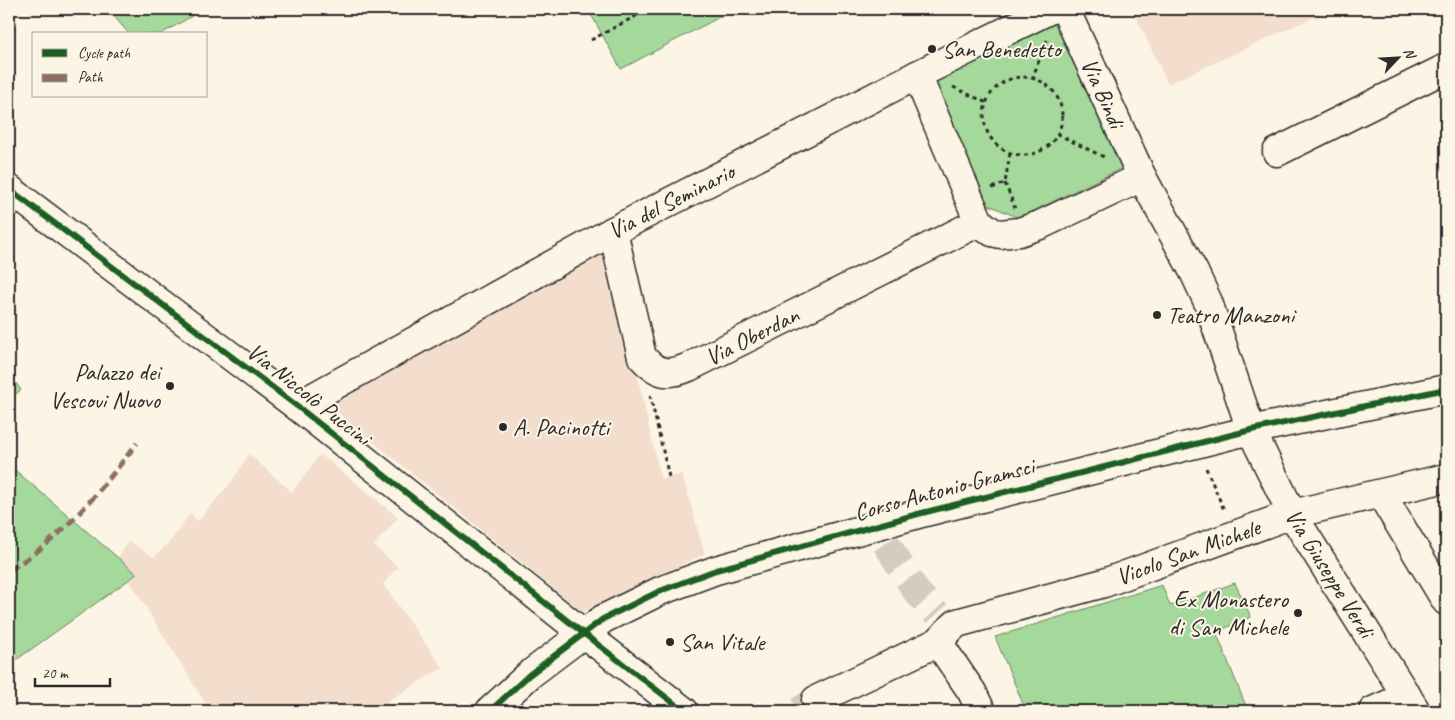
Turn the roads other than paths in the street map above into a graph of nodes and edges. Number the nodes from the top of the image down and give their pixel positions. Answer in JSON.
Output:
{"nodes":[{"id":1,"x":1052,"y":9,"type":"edge"},
{"id":2,"x":1065,"y":9,"type":"edge"},
{"id":3,"x":1446,"y":68,"type":"edge"},
{"id":4,"x":917,"y":75,"type":"junction"},
{"id":5,"x":1277,"y":152,"type":"dead end"},
{"id":6,"x":1142,"y":176,"type":"junction"},
{"id":7,"x":9,"y":189,"type":"edge"},
{"id":8,"x":979,"y":222,"type":"junction"},
{"id":9,"x":613,"y":231,"type":"junction"},
{"id":10,"x":1446,"y":378,"type":"edge"},
{"id":11,"x":1446,"y":389,"type":"edge"},
{"id":12,"x":296,"y":406,"type":"junction"},
{"id":13,"x":1249,"y":425,"type":"junction"},
{"id":14,"x":1446,"y":478,"type":"edge"},
{"id":15,"x":1381,"y":494,"type":"junction"},
{"id":16,"x":1292,"y":514,"type":"junction"},
{"id":17,"x":1446,"y":601,"type":"edge"},
{"id":18,"x":583,"y":633,"type":"junction"},
{"id":19,"x":938,"y":642,"type":"junction"},
{"id":20,"x":816,"y":700,"type":"tunnel mouth"},
{"id":21,"x":661,"y":701,"type":"edge"},
{"id":22,"x":1411,"y":704,"type":"edge"},
{"id":23,"x":490,"y":711,"type":"edge"},
{"id":24,"x":684,"y":711,"type":"edge"},
{"id":25,"x":981,"y":711,"type":"edge"},
{"id":26,"x":1373,"y":711,"type":"edge"}],
"edges":[{"from":1,"to":4,"type":"street","name":"Via del Seminario"},
{"from":2,"to":6,"type":"street","name":"Via Bindi"},
{"from":3,"to":5,"type":"street"},
{"from":4,"to":8,"type":"street"},
{"from":4,"to":9,"type":"street","name":"Via del Seminario"},
{"from":6,"to":8,"type":"street"},
{"from":6,"to":13,"type":"street","name":"Via Bindi"},
{"from":7,"to":12,"type":"street","name":"Via Niccolò Puccini"},
{"from":8,"to":9,"type":"street","name":"Via Oberdan"},
{"from":9,"to":12,"type":"street","name":"Via del Seminario"},
{"from":10,"to":13,"type":"street","name":"Corso Antonio Gramsci"},
{"from":11,"to":13,"type":"street","name":"Corso Antonio Gramsci"},
{"from":12,"to":18,"type":"street","name":"Via Niccolò Puccini"},
{"from":13,"to":16,"type":"street","name":"Via Giuseppe Verdi"},
{"from":13,"to":18,"type":"street","name":"Corso Antonio Gramsci"},
{"from":13,"to":18,"type":"street","name":"Corso Antonio Gramsci"},
{"from":14,"to":15,"type":"street","name":"Vicolo San Michele"},
{"from":15,"to":16,"type":"street","name":"Vicolo San Michele"},
{"from":15,"to":17,"type":"street"},
{"from":16,"to":19,"type":"street","name":"Vicolo San Michele"},
{"from":16,"to":22,"type":"street","name":"Via Giuseppe Verdi"},
{"from":18,"to":21,"type":"street","name":"Via Niccolò Puccini"},
{"from":18,"to":23,"type":"street","name":"Corso Antonio Gramsci"},
{"from":19,"to":20,"type":"street","name":"Vicolo San Michele"},
{"from":19,"to":25,"type":"street"},
{"from":21,"to":24,"type":"street","name":"Via Niccolò Puccini"},
{"from":22,"to":26,"type":"street"}]}
